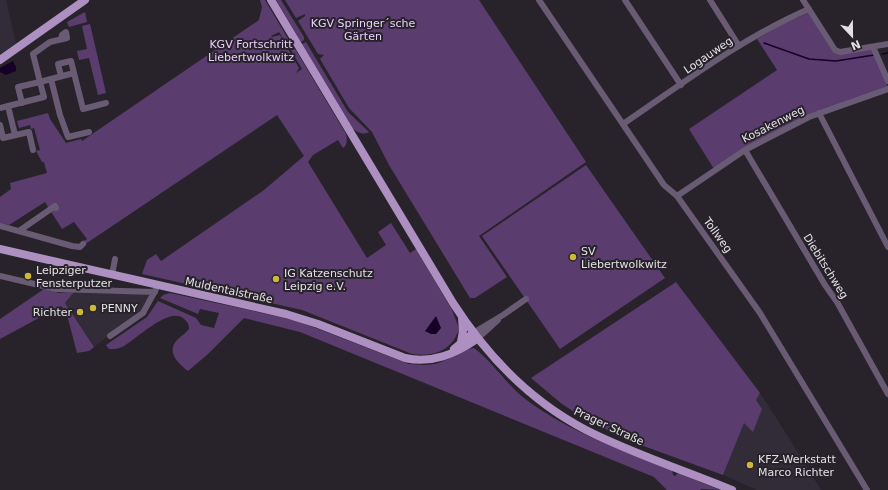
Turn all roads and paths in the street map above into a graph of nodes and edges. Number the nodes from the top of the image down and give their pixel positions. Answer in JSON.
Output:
{"nodes":[{"id":1,"x":85,"y":0,"type":"edge"},
{"id":2,"x":271,"y":0,"type":"edge"},
{"id":3,"x":539,"y":0,"type":"edge"},
{"id":4,"x":625,"y":0,"type":"edge"},
{"id":5,"x":710,"y":0,"type":"edge"},
{"id":6,"x":803,"y":0,"type":"edge"},
{"id":7,"x":809,"y":9,"type":"junction"},
{"id":8,"x":62,"y":39,"type":"dead end"},
{"id":9,"x":888,"y":44,"type":"edge"},
{"id":10,"x":739,"y":46,"type":"junction"},
{"id":11,"x":873,"y":46,"type":"junction"},
{"id":12,"x":0,"y":60,"type":"edge"},
{"id":13,"x":74,"y":73,"type":"junction"},
{"id":14,"x":61,"y":76,"type":"junction"},
{"id":15,"x":51,"y":79,"type":"junction"},
{"id":16,"x":888,"y":81,"type":"edge"},
{"id":17,"x":40,"y":82,"type":"junction"},
{"id":18,"x":681,"y":85,"type":"junction"},
{"id":19,"x":888,"y":89,"type":"edge"},
{"id":20,"x":22,"y":103,"type":"junction"},
{"id":21,"x":106,"y":104,"type":"dead end"},
{"id":22,"x":8,"y":106,"type":"junction"},
{"id":23,"x":0,"y":108,"type":"edge"},
{"id":24,"x":819,"y":113,"type":"junction"},
{"id":25,"x":622,"y":124,"type":"junction"},
{"id":26,"x":0,"y":125,"type":"edge"},
{"id":27,"x":89,"y":132,"type":"dead end"},
{"id":28,"x":15,"y":135,"type":"junction"},
{"id":29,"x":2,"y":138,"type":"edge"},
{"id":30,"x":33,"y":150,"type":"dead end"},
{"id":31,"x":745,"y":150,"type":"junction"},
{"id":32,"x":677,"y":196,"type":"junction"},
{"id":33,"x":56,"y":208,"type":"dead end"},
{"id":34,"x":0,"y":226,"type":"edge"},
{"id":35,"x":19,"y":230,"type":"junction"},
{"id":36,"x":82,"y":246,"type":"dead end"},
{"id":37,"x":888,"y":247,"type":"edge"},
{"id":38,"x":0,"y":249,"type":"edge"},
{"id":39,"x":115,"y":258,"type":"dead end"},
{"id":40,"x":112,"y":275,"type":"junction"},
{"id":41,"x":0,"y":276,"type":"edge"},
{"id":42,"x":157,"y":289,"type":"junction"},
{"id":43,"x":526,"y":299,"type":"dead end"},
{"id":44,"x":462,"y":317,"type":"junction"},
{"id":45,"x":110,"y":336,"type":"dead end"},
{"id":46,"x":475,"y":336,"type":"junction"},
{"id":47,"x":461,"y":342,"type":"junction"},
{"id":48,"x":448,"y":354,"type":"junction"},
{"id":49,"x":888,"y":394,"type":"edge"},
{"id":50,"x":732,"y":490,"type":"edge"},
{"id":51,"x":867,"y":490,"type":"edge"}],
"edges":[{"from":1,"to":12,"type":"main road"},
{"from":2,"to":44,"type":"main road","name":"Prager Straße"},
{"from":3,"to":25,"type":"street","name":"Tollweg"},
{"from":4,"to":18,"type":"street"},
{"from":5,"to":10,"type":"street"},
{"from":6,"to":7,"type":"street"},
{"from":7,"to":10,"type":"street","name":"Logauweg"},
{"from":7,"to":11,"type":"street"},
{"from":8,"to":17,"type":"street"},
{"from":9,"to":11,"type":"street"},
{"from":10,"to":18,"type":"street","name":"Logauweg"},
{"from":11,"to":16,"type":"street"},
{"from":13,"to":14,"type":"street"},
{"from":13,"to":14,"type":"street"},
{"from":13,"to":21,"type":"street"},
{"from":14,"to":15,"type":"street"},
{"from":15,"to":17,"type":"street"},
{"from":15,"to":27,"type":"street"},
{"from":17,"to":20,"type":"street"},
{"from":17,"to":20,"type":"street"},
{"from":18,"to":25,"type":"street","name":"Logauweg"},
{"from":19,"to":24,"type":"street","name":"Kosakenweg"},
{"from":20,"to":22,"type":"street"},
{"from":22,"to":23,"type":"street"},
{"from":22,"to":28,"type":"street"},
{"from":24,"to":31,"type":"street","name":"Kosakenweg"},
{"from":24,"to":37,"type":"street"},
{"from":25,"to":32,"type":"street","name":"Tollweg"},
{"from":26,"to":29,"type":"street"},
{"from":28,"to":29,"type":"street"},
{"from":28,"to":30,"type":"street"},
{"from":31,"to":32,"type":"street","name":"Kosakenweg"},
{"from":31,"to":49,"type":"street","name":"Diebitschweg"},
{"from":32,"to":51,"type":"street","name":"Tollweg"},
{"from":33,"to":35,"type":"street"},
{"from":34,"to":35,"type":"street"},
{"from":35,"to":36,"type":"street"},
{"from":38,"to":40,"type":"main road","name":"Muldentalstraße"},
{"from":39,"to":40,"type":"street"},
{"from":40,"to":42,"type":"main road","name":"Muldentalstraße"},
{"from":41,"to":42,"type":"street"},
{"from":42,"to":45,"type":"street"},
{"from":42,"to":48,"type":"main road","name":"Muldentalstraße"},
{"from":43,"to":46,"type":"street","name":"Muldentalstraße"},
{"from":44,"to":46,"type":"main road","name":"Prager Straße"},
{"from":44,"to":47,"type":"main road"},
{"from":46,"to":47,"type":"main road","name":"Muldentalstraße"},
{"from":46,"to":48,"type":"main road","name":"Muldentalstraße"},
{"from":46,"to":50,"type":"main road","name":"Prager Straße"},
{"from":47,"to":48,"type":"main road","name":"Muldentalstraße"}]}
